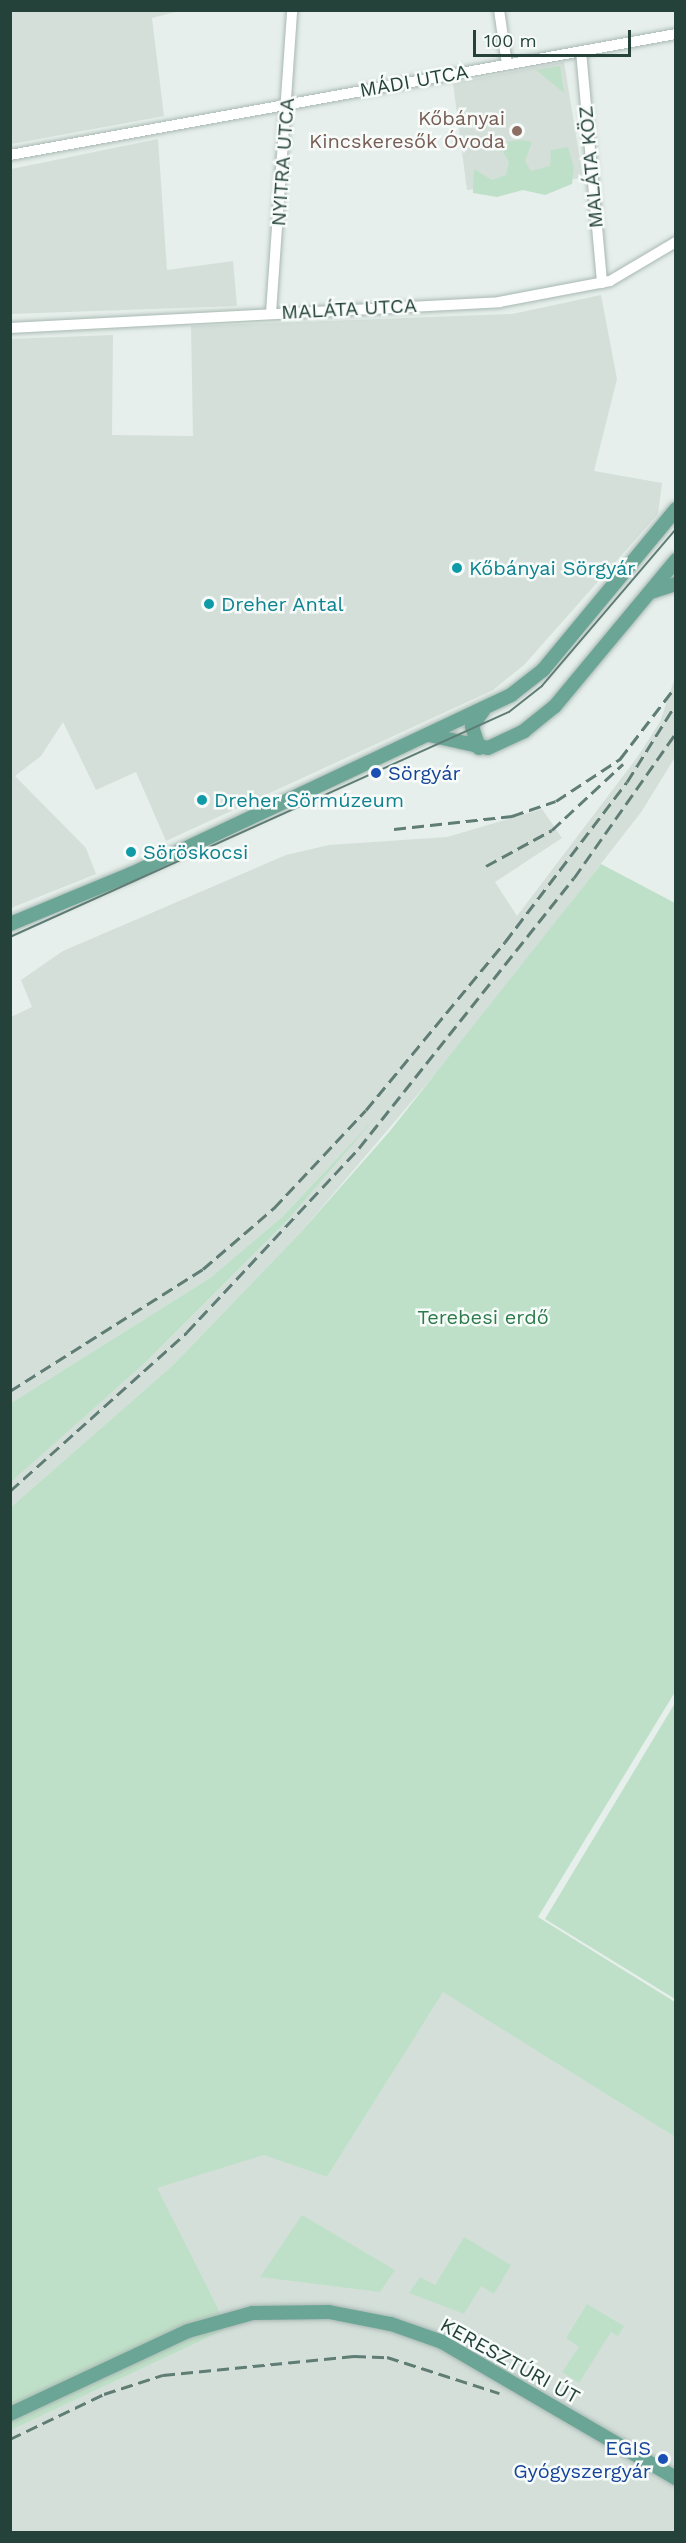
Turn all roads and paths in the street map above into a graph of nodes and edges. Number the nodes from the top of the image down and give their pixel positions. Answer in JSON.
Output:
{"nodes":[{"id":1,"x":292,"y":10,"type":"edge"},
{"id":2,"x":499,"y":10,"type":"edge"},
{"id":3,"x":675,"y":34,"type":"edge"},
{"id":4,"x":580,"y":51,"type":"junction"},
{"id":5,"x":507,"y":64,"type":"junction"},
{"id":6,"x":288,"y":104,"type":"junction"},
{"id":7,"x":10,"y":155,"type":"edge"},
{"id":8,"x":675,"y":242,"type":"edge"},
{"id":9,"x":602,"y":283,"type":"junction"},
{"id":10,"x":271,"y":312,"type":"junction"},
{"id":11,"x":10,"y":328,"type":"edge"},
{"id":12,"x":675,"y":508,"type":"edge"},
{"id":13,"x":675,"y":560,"type":"edge"},
{"id":14,"x":675,"y":584,"type":"edge"},
{"id":15,"x":644,"y":597,"type":"junction"},
{"id":16,"x":487,"y":707,"type":"junction"},
{"id":17,"x":428,"y":735,"type":"junction"},
{"id":18,"x":479,"y":748,"type":"junction"},
{"id":19,"x":10,"y":924,"type":"edge"},
{"id":20,"x":10,"y":2414,"type":"edge"},
{"id":21,"x":675,"y":2478,"type":"edge"}],
"edges":[{"from":1,"to":6,"type":"street","name":"NYITRA UTCA"},
{"from":2,"to":5,"type":"street"},
{"from":3,"to":4,"type":"street","name":"MÁDI UTCA"},
{"from":4,"to":5,"type":"street","name":"MÁDI UTCA"},
{"from":4,"to":9,"type":"street","name":"MALÁTA KÖZ"},
{"from":5,"to":6,"type":"street","name":"MÁDI UTCA"},
{"from":6,"to":7,"type":"street","name":"MÁDI UTCA"},
{"from":6,"to":10,"type":"street","name":"NYITRA UTCA"},
{"from":8,"to":9,"type":"street","name":"MALÁTA UTCA"},
{"from":9,"to":10,"type":"street","name":"MALÁTA UTCA"},
{"from":10,"to":11,"type":"street","name":"MALÁTA UTCA"},
{"from":12,"to":16,"type":"main road"},
{"from":13,"to":15,"type":"main road"},
{"from":14,"to":15,"type":"main road"},
{"from":15,"to":18,"type":"main road"},
{"from":16,"to":17,"type":"main road"},
{"from":16,"to":18,"type":"main road"},
{"from":17,"to":18,"type":"main road"},
{"from":17,"to":19,"type":"main road"},
{"from":20,"to":21,"type":"main road","name":"KERESZTÚRI ÚT"}]}
